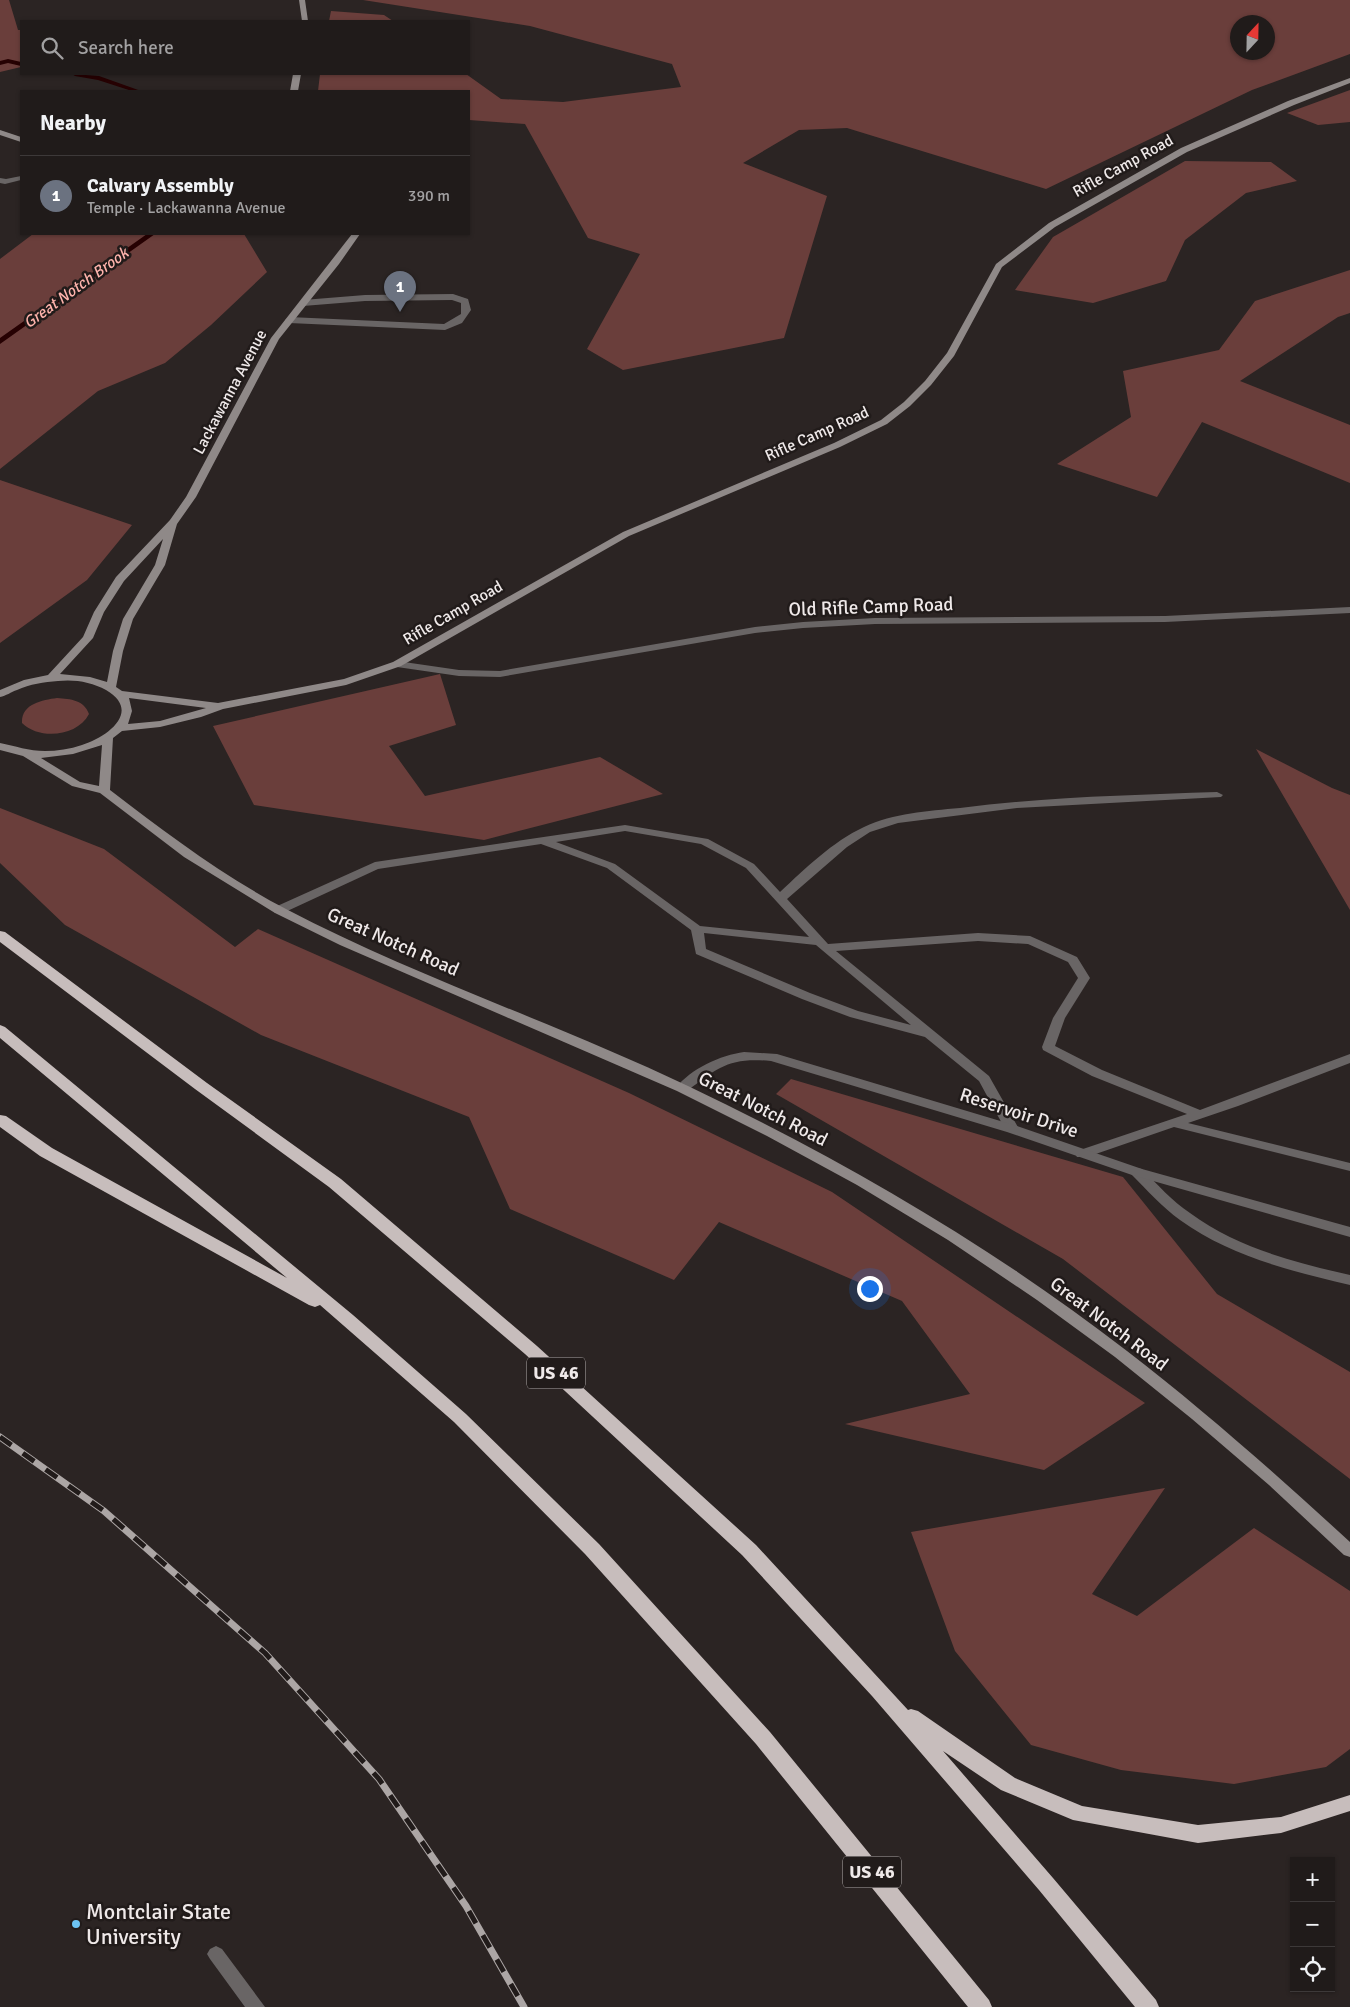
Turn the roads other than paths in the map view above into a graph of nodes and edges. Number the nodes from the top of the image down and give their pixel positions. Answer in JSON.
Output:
{"nodes":[{"id":1,"x":302,"y":0,"type":"edge"},
{"id":2,"x":305,"y":20,"type":"edge"},
{"id":3,"x":297,"y":75,"type":"edge"},
{"id":4,"x":1350,"y":80,"type":"edge"},
{"id":5,"x":294,"y":90,"type":"edge"},
{"id":6,"x":0,"y":132,"type":"edge"},
{"id":7,"x":20,"y":140,"type":"edge"},
{"id":8,"x":20,"y":178,"type":"edge"},
{"id":9,"x":0,"y":180,"type":"edge"},
{"id":10,"x":355,"y":235,"type":"edge"},
{"id":11,"x":303,"y":302,"type":"junction"},
{"id":12,"x":289,"y":320,"type":"junction"},
{"id":13,"x":173,"y":522,"type":"junction"},
{"id":14,"x":1350,"y":610,"type":"edge"},
{"id":15,"x":397,"y":664,"type":"junction"},
{"id":16,"x":50,"y":679,"type":"junction"},
{"id":17,"x":111,"y":687,"type":"junction"},
{"id":18,"x":0,"y":694,"type":"edge"},
{"id":19,"x":120,"y":694,"type":"junction"},
{"id":20,"x":220,"y":706,"type":"junction"},
{"id":21,"x":119,"y":728,"type":"junction"},
{"id":22,"x":108,"y":737,"type":"junction"},
{"id":23,"x":3,"y":749,"type":"edge"},
{"id":24,"x":27,"y":754,"type":"junction"},
{"id":25,"x":104,"y":791,"type":"junction"},
{"id":26,"x":1216,"y":795,"type":"dead end"},
{"id":27,"x":543,"y":841,"type":"junction"},
{"id":28,"x":780,"y":899,"type":"junction"},
{"id":29,"x":279,"y":910,"type":"junction"},
{"id":30,"x":697,"y":929,"type":"junction"},
{"id":31,"x":0,"y":934,"type":"edge"},
{"id":32,"x":822,"y":945,"type":"junction"},
{"id":33,"x":0,"y":1030,"type":"edge"},
{"id":34,"x":930,"y":1035,"type":"junction"},
{"id":35,"x":1350,"y":1058,"type":"edge"},
{"id":36,"x":682,"y":1088,"type":"junction"},
{"id":37,"x":1199,"y":1114,"type":"junction"},
{"id":38,"x":0,"y":1120,"type":"edge"},
{"id":39,"x":1173,"y":1123,"type":"junction"},
{"id":40,"x":1012,"y":1129,"type":"junction"},
{"id":41,"x":1082,"y":1154,"type":"junction"},
{"id":42,"x":1350,"y":1167,"type":"edge"},
{"id":43,"x":1137,"y":1172,"type":"junction"},
{"id":44,"x":1350,"y":1232,"type":"edge"},
{"id":45,"x":1350,"y":1280,"type":"edge"},
{"id":46,"x":348,"y":1319,"type":"junction"},
{"id":47,"x":1350,"y":1551,"type":"edge"},
{"id":48,"x":879,"y":1691,"type":"junction"},
{"id":49,"x":1350,"y":1803,"type":"edge"},
{"id":50,"x":216,"y":1954,"type":"dead end"},
{"id":51,"x":256,"y":2007,"type":"edge"},
{"id":52,"x":981,"y":2007,"type":"edge"},
{"id":53,"x":1148,"y":2007,"type":"edge"}],
"edges":[{"from":1,"to":2,"type":"street"},
{"from":3,"to":5,"type":"street"},
{"from":4,"to":15,"type":"street","name":"Rifle Camp Road"},
{"from":6,"to":7,"type":"street"},
{"from":8,"to":9,"type":"street"},
{"from":10,"to":11,"type":"street","name":"Lackawanna Avenue"},
{"from":11,"to":12,"type":"street","name":"Lackawanna Avenue"},
{"from":11,"to":12,"type":"street"},
{"from":12,"to":13,"type":"street","name":"Lackawanna Avenue"},
{"from":13,"to":16,"type":"street","name":"Lackawanna Avenue"},
{"from":13,"to":17,"type":"street","name":"Lackawanna Avenue"},
{"from":14,"to":15,"type":"street","name":"Old Rifle Camp Road"},
{"from":15,"to":20,"type":"street","name":"Rifle Camp Road"},
{"from":16,"to":17,"type":"street"},
{"from":16,"to":18,"type":"street"},
{"from":17,"to":19,"type":"street"},
{"from":19,"to":20,"type":"street","name":"Rifle Camp Road"},
{"from":19,"to":21,"type":"street"},
{"from":20,"to":21,"type":"street","name":"Rifle Camp Road"},
{"from":21,"to":22,"type":"street"},
{"from":22,"to":24,"type":"street"},
{"from":22,"to":25,"type":"street"},
{"from":23,"to":24,"type":"street"},
{"from":24,"to":25,"type":"street","name":"Great Notch Road"},
{"from":25,"to":29,"type":"street","name":"Great Notch Road"},
{"from":26,"to":28,"type":"street"},
{"from":27,"to":28,"type":"street"},
{"from":27,"to":29,"type":"street"},
{"from":27,"to":30,"type":"street"},
{"from":28,"to":32,"type":"street"},
{"from":29,"to":36,"type":"street","name":"Great Notch Road"},
{"from":30,"to":32,"type":"street"},
{"from":30,"to":34,"type":"street"},
{"from":31,"to":48,"type":"highway","number":"US 46"},
{"from":32,"to":34,"type":"street"},
{"from":32,"to":37,"type":"street"},
{"from":33,"to":46,"type":"highway","number":"US 46"},
{"from":34,"to":40,"type":"street"},
{"from":35,"to":37,"type":"street"},
{"from":36,"to":40,"type":"street","name":"Reservoir Drive"},
{"from":36,"to":47,"type":"street","name":"Great Notch Road"},
{"from":37,"to":39,"type":"street"},
{"from":38,"to":46,"type":"highway"},
{"from":39,"to":41,"type":"street"},
{"from":39,"to":42,"type":"street"},
{"from":40,"to":41,"type":"street","name":"Reservoir Drive"},
{"from":41,"to":43,"type":"street","name":"Reservoir Drive"},
{"from":43,"to":44,"type":"street","name":"Reservoir Drive"},
{"from":43,"to":45,"type":"street"},
{"from":46,"to":52,"type":"highway","number":"US 46"},
{"from":48,"to":49,"type":"highway"},
{"from":48,"to":53,"type":"highway","number":"US 46"},
{"from":50,"to":51,"type":"street"}]}
